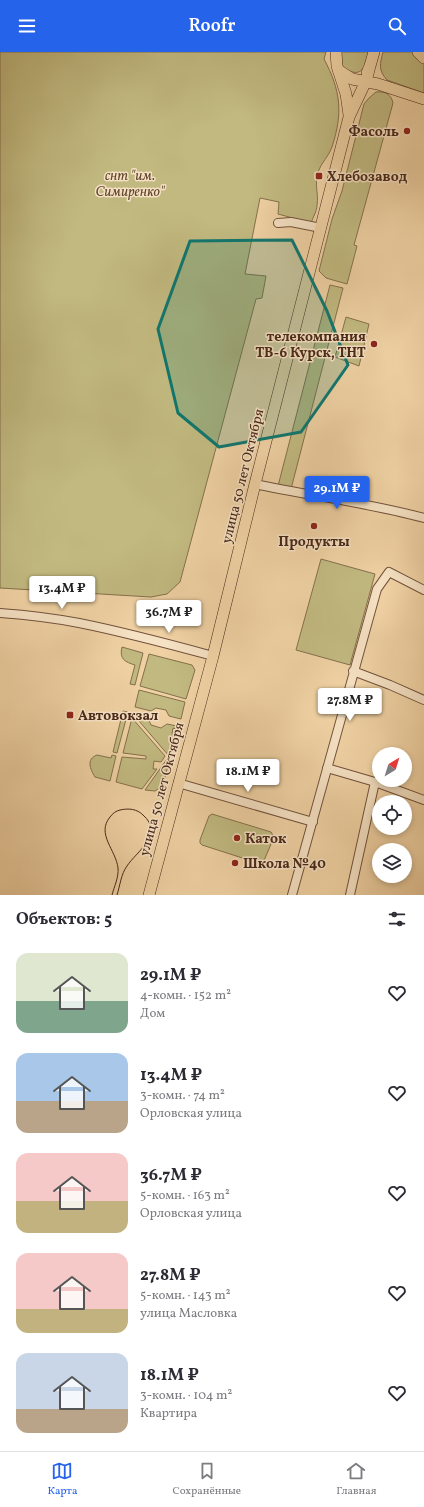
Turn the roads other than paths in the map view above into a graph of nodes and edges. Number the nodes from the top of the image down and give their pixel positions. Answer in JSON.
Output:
{"nodes":[{"id":1,"x":336,"y":52,"type":"edge"},
{"id":2,"x":374,"y":52,"type":"edge"},
{"id":3,"x":418,"y":52,"type":"edge"},
{"id":4,"x":424,"y":58,"type":"edge"},
{"id":5,"x":370,"y":66,"type":"junction"},
{"id":6,"x":338,"y":70,"type":"junction"},
{"id":7,"x":352,"y":79,"type":"junction"},
{"id":8,"x":366,"y":81,"type":"junction"},
{"id":9,"x":424,"y":99,"type":"edge"},
{"id":10,"x":349,"y":117,"type":"junction"},
{"id":11,"x":278,"y":223,"type":"dead end"},
{"id":12,"x":321,"y":228,"type":"junction"},
{"id":13,"x":255,"y":484,"type":"junction"},
{"id":14,"x":424,"y":518,"type":"edge"},
{"id":15,"x":424,"y":590,"type":"edge"},
{"id":16,"x":0,"y":613,"type":"edge"},
{"id":17,"x":213,"y":656,"type":"junction"},
{"id":18,"x":353,"y":671,"type":"junction"},
{"id":19,"x":424,"y":700,"type":"edge"},
{"id":20,"x":327,"y":768,"type":"junction"},
{"id":21,"x":372,"y":781,"type":"edge"},
{"id":22,"x":178,"y":783,"type":"junction"},
{"id":23,"x":374,"y":787,"type":"edge"},
{"id":24,"x":389,"y":787,"type":"edge"},
{"id":25,"x":424,"y":800,"type":"edge"},
{"id":26,"x":313,"y":822,"type":"junction"},
{"id":27,"x":149,"y":895,"type":"edge"},
{"id":28,"x":292,"y":895,"type":"edge"},
{"id":29,"x":350,"y":895,"type":"edge"}],
"edges":[{"from":1,"to":6,"type":"main road"},
{"from":2,"to":5,"type":"main road","name":"улица 50 лет Октября"},
{"from":3,"to":4,"type":"main road"},
{"from":5,"to":7,"type":"main road"},
{"from":5,"to":8,"type":"main road","name":"улица 50 лет Октября"},
{"from":6,"to":7,"type":"main road"},
{"from":6,"to":10,"type":"main road"},
{"from":7,"to":8,"type":"main road"},
{"from":8,"to":9,"type":"main road"},
{"from":8,"to":10,"type":"main road","name":"улица 50 лет Октября"},
{"from":10,"to":12,"type":"main road","name":"улица 50 лет Октября"},
{"from":11,"to":12,"type":"street"},
{"from":12,"to":13,"type":"main road","name":"улица 50 лет Октября"},
{"from":13,"to":14,"type":"street"},
{"from":13,"to":17,"type":"main road","name":"улица 50 лет Октября"},
{"from":15,"to":18,"type":"street"},
{"from":16,"to":17,"type":"street"},
{"from":17,"to":22,"type":"main road","name":"улица 50 лет Октября"},
{"from":18,"to":19,"type":"street"},
{"from":18,"to":20,"type":"street"},
{"from":20,"to":21,"type":"street"},
{"from":20,"to":26,"type":"street"},
{"from":22,"to":26,"type":"street"},
{"from":22,"to":27,"type":"main road","name":"улица 50 лет Октября"},
{"from":23,"to":29,"type":"street"},
{"from":24,"to":25,"type":"street"},
{"from":26,"to":28,"type":"street"}]}
